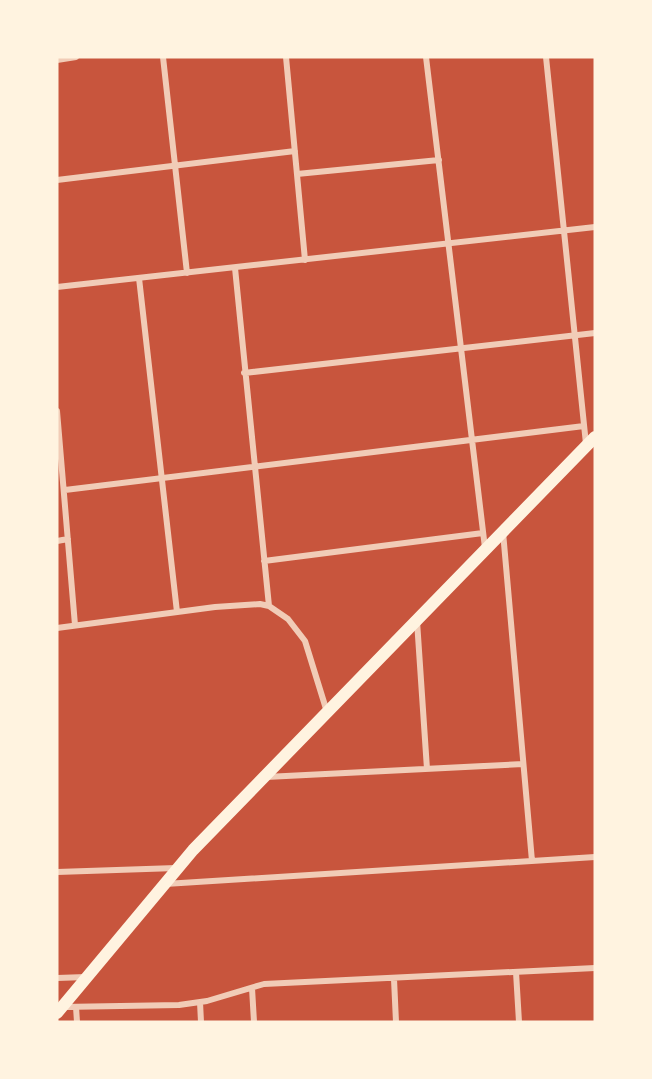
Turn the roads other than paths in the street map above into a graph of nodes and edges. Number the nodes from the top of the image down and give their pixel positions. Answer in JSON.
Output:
{"nodes":[{"id":1,"x":76,"y":57,"type":"edge"},
{"id":2,"x":163,"y":57,"type":"edge"},
{"id":3,"x":286,"y":57,"type":"edge"},
{"id":4,"x":426,"y":57,"type":"edge"},
{"id":5,"x":546,"y":57,"type":"edge"},
{"id":6,"x":57,"y":60,"type":"edge"},
{"id":7,"x":295,"y":151,"type":"junction"},
{"id":8,"x":439,"y":160,"type":"junction"},
{"id":9,"x":175,"y":166,"type":"junction"},
{"id":10,"x":297,"y":174,"type":"junction"},
{"id":11,"x":57,"y":180,"type":"edge"},
{"id":12,"x":595,"y":227,"type":"edge"},
{"id":13,"x":564,"y":230,"type":"junction"},
{"id":14,"x":449,"y":243,"type":"junction"},
{"id":15,"x":305,"y":260,"type":"junction"},
{"id":16,"x":235,"y":267,"type":"junction"},
{"id":17,"x":187,"y":273,"type":"junction"},
{"id":18,"x":139,"y":278,"type":"junction"},
{"id":19,"x":57,"y":287,"type":"edge"},
{"id":20,"x":595,"y":333,"type":"edge"},
{"id":21,"x":574,"y":335,"type":"junction"},
{"id":22,"x":461,"y":348,"type":"junction"},
{"id":23,"x":244,"y":373,"type":"junction"},
{"id":24,"x":57,"y":411,"type":"edge"},
{"id":25,"x":58,"y":421,"type":"edge"},
{"id":26,"x":584,"y":426,"type":"junction"},
{"id":27,"x":595,"y":437,"type":"edge"},
{"id":28,"x":472,"y":439,"type":"junction"},
{"id":29,"x":586,"y":447,"type":"junction"},
{"id":30,"x":253,"y":466,"type":"junction"},
{"id":31,"x":162,"y":478,"type":"junction"},
{"id":32,"x":65,"y":490,"type":"junction"},
{"id":33,"x":503,"y":532,"type":"junction"},
{"id":34,"x":483,"y":533,"type":"junction"},
{"id":35,"x":68,"y":539,"type":"junction"},
{"id":36,"x":57,"y":541,"type":"edge"},
{"id":37,"x":485,"y":550,"type":"junction"},
{"id":38,"x":264,"y":561,"type":"junction"},
{"id":39,"x":269,"y":606,"type":"junction"},
{"id":40,"x":177,"y":612,"type":"junction"},
{"id":41,"x":417,"y":620,"type":"junction"},
{"id":42,"x":75,"y":626,"type":"junction"},
{"id":43,"x":57,"y":628,"type":"edge"},
{"id":44,"x":327,"y":713,"type":"junction"},
{"id":45,"x":523,"y":764,"type":"junction"},
{"id":46,"x":427,"y":769,"type":"junction"},
{"id":47,"x":264,"y":778,"type":"junction"},
{"id":48,"x":595,"y":857,"type":"edge"},
{"id":49,"x":532,"y":861,"type":"junction"},
{"id":50,"x":179,"y":868,"type":"junction"},
{"id":51,"x":57,"y":872,"type":"edge"},
{"id":52,"x":165,"y":884,"type":"junction"},
{"id":53,"x":595,"y":968,"type":"edge"},
{"id":54,"x":516,"y":972,"type":"junction"},
{"id":55,"x":87,"y":977,"type":"junction"},
{"id":56,"x":57,"y":978,"type":"edge"},
{"id":57,"x":394,"y":979,"type":"junction"},
{"id":58,"x":252,"y":988,"type":"junction"},
{"id":59,"x":200,"y":1002,"type":"junction"},
{"id":60,"x":76,"y":1007,"type":"junction"},
{"id":61,"x":59,"y":1010,"type":"edge"},
{"id":62,"x":77,"y":1022,"type":"edge"},
{"id":63,"x":201,"y":1022,"type":"edge"},
{"id":64,"x":254,"y":1022,"type":"edge"},
{"id":65,"x":396,"y":1022,"type":"edge"},
{"id":66,"x":519,"y":1022,"type":"edge"}],
"edges":[{"from":1,"to":6,"type":"street"},
{"from":2,"to":9,"type":"street"},
{"from":3,"to":7,"type":"street"},
{"from":4,"to":8,"type":"street"},
{"from":5,"to":13,"type":"street"},
{"from":7,"to":9,"type":"street"},
{"from":7,"to":10,"type":"street"},
{"from":8,"to":10,"type":"street"},
{"from":8,"to":14,"type":"street"},
{"from":9,"to":11,"type":"street"},
{"from":9,"to":17,"type":"street"},
{"from":10,"to":15,"type":"street"},
{"from":12,"to":13,"type":"street"},
{"from":13,"to":14,"type":"street"},
{"from":13,"to":21,"type":"street"},
{"from":14,"to":15,"type":"street"},
{"from":14,"to":22,"type":"street"},
{"from":15,"to":16,"type":"street"},
{"from":16,"to":17,"type":"street"},
{"from":16,"to":23,"type":"street"},
{"from":17,"to":18,"type":"street"},
{"from":18,"to":19,"type":"street"},
{"from":18,"to":31,"type":"street"},
{"from":20,"to":21,"type":"street"},
{"from":21,"to":22,"type":"street"},
{"from":21,"to":26,"type":"street"},
{"from":22,"to":23,"type":"street"},
{"from":22,"to":28,"type":"street"},
{"from":23,"to":30,"type":"street"},
{"from":24,"to":25,"type":"street"},
{"from":25,"to":32,"type":"street"},
{"from":26,"to":28,"type":"street"},
{"from":26,"to":29,"type":"street"},
{"from":27,"to":29,"type":"main road"},
{"from":28,"to":30,"type":"street"},
{"from":28,"to":34,"type":"street"},
{"from":29,"to":33,"type":"main road"},
{"from":30,"to":31,"type":"street"},
{"from":30,"to":38,"type":"street"},
{"from":31,"to":32,"type":"street"},
{"from":31,"to":40,"type":"street"},
{"from":32,"to":35,"type":"street"},
{"from":33,"to":37,"type":"main road"},
{"from":33,"to":45,"type":"street"},
{"from":34,"to":37,"type":"street"},
{"from":34,"to":38,"type":"street"},
{"from":35,"to":36,"type":"street"},
{"from":35,"to":42,"type":"street"},
{"from":37,"to":41,"type":"main road"},
{"from":38,"to":39,"type":"street"},
{"from":39,"to":40,"type":"street"},
{"from":39,"to":44,"type":"street"},
{"from":40,"to":42,"type":"street"},
{"from":41,"to":44,"type":"main road"},
{"from":41,"to":46,"type":"street"},
{"from":42,"to":43,"type":"street"},
{"from":44,"to":47,"type":"main road"},
{"from":45,"to":46,"type":"street"},
{"from":45,"to":49,"type":"street"},
{"from":46,"to":47,"type":"street"},
{"from":47,"to":50,"type":"main road"},
{"from":48,"to":49,"type":"street"},
{"from":49,"to":52,"type":"street"},
{"from":50,"to":51,"type":"street"},
{"from":50,"to":52,"type":"main road"},
{"from":52,"to":55,"type":"main road"},
{"from":53,"to":54,"type":"street"},
{"from":54,"to":57,"type":"street"},
{"from":54,"to":66,"type":"street"},
{"from":55,"to":56,"type":"street"},
{"from":55,"to":61,"type":"main road"},
{"from":57,"to":58,"type":"street"},
{"from":57,"to":65,"type":"street"},
{"from":58,"to":59,"type":"street"},
{"from":58,"to":64,"type":"street"},
{"from":59,"to":60,"type":"street"},
{"from":59,"to":63,"type":"street"},
{"from":60,"to":61,"type":"street"},
{"from":60,"to":62,"type":"street"}]}
